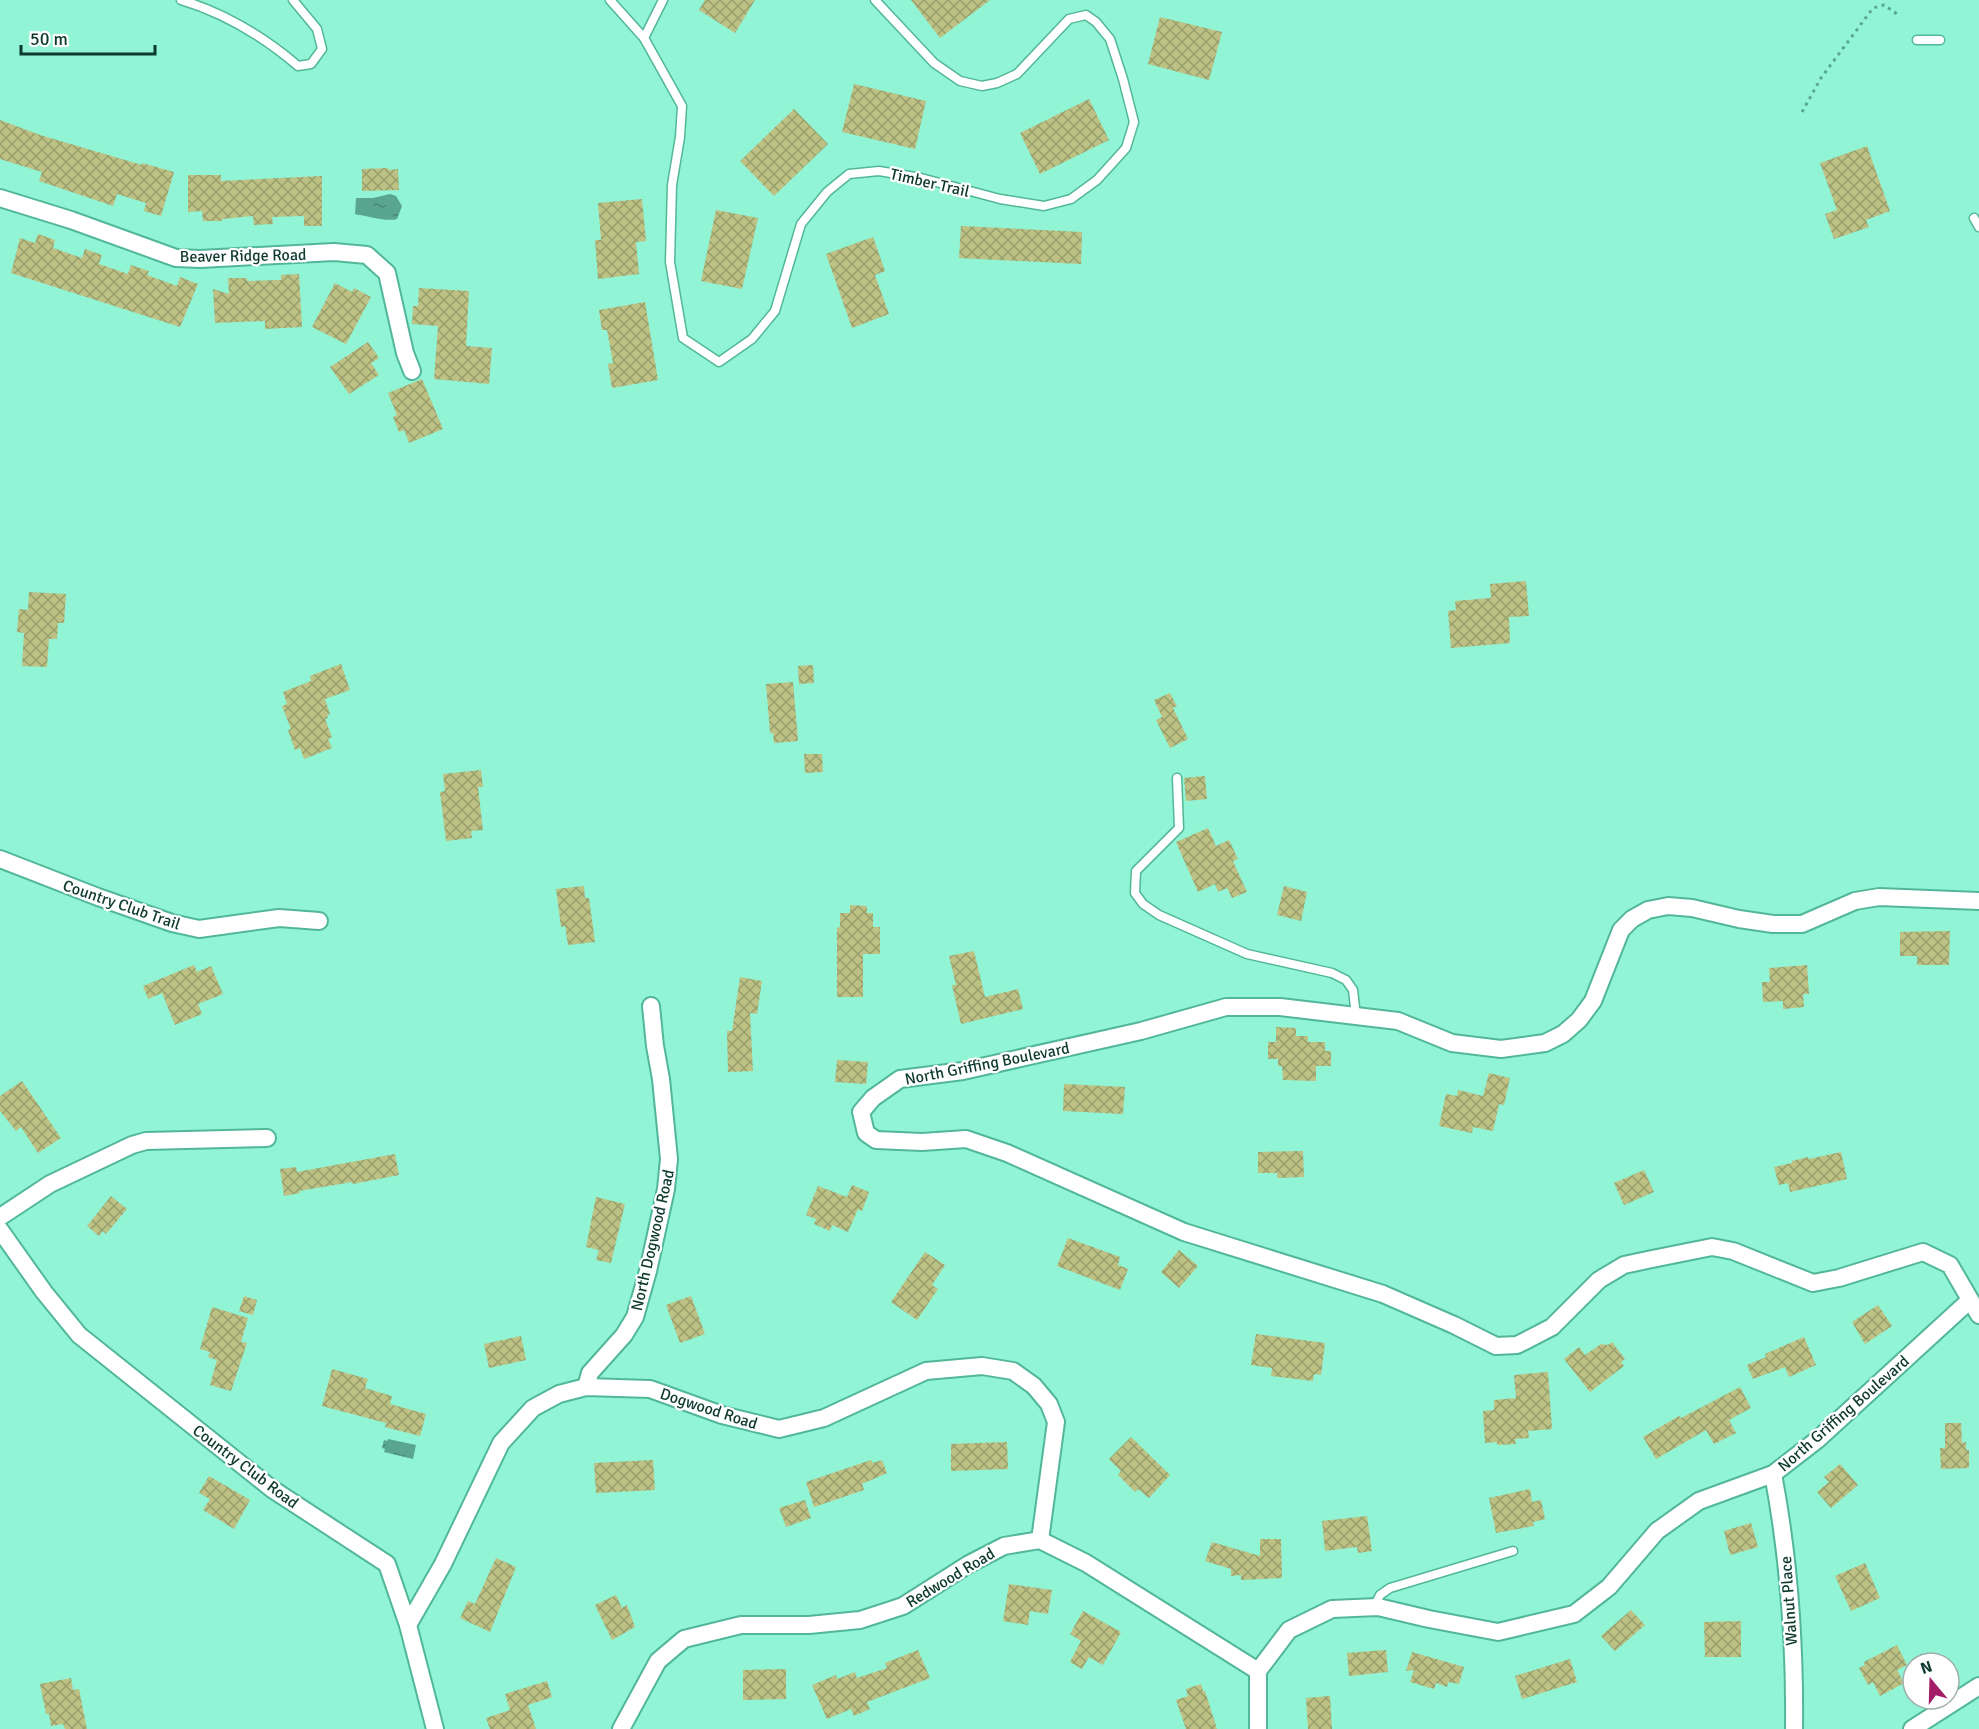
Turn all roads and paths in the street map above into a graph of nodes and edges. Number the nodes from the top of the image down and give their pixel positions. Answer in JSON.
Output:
{"nodes":[{"id":1,"x":181,"y":0,"type":"edge"},
{"id":2,"x":293,"y":0,"type":"edge"},
{"id":3,"x":610,"y":0,"type":"edge"},
{"id":4,"x":663,"y":0,"type":"edge"},
{"id":5,"x":875,"y":0,"type":"edge"},
{"id":6,"x":1897,"y":14,"type":"dead end"},
{"id":7,"x":644,"y":38,"type":"junction"},
{"id":8,"x":1917,"y":40,"type":"dead end"},
{"id":9,"x":1940,"y":40,"type":"dead end"},
{"id":10,"x":1802,"y":112,"type":"dead end"},
{"id":11,"x":0,"y":198,"type":"edge"},
{"id":12,"x":1974,"y":219,"type":"dead end"},
{"id":13,"x":1979,"y":227,"type":"edge"},
{"id":14,"x":412,"y":371,"type":"dead end"},
{"id":15,"x":1177,"y":778,"type":"dead end"},
{"id":16,"x":0,"y":859,"type":"edge"},
{"id":17,"x":1979,"y":901,"type":"edge"},
{"id":18,"x":319,"y":921,"type":"dead end"},
{"id":19,"x":651,"y":1005,"type":"dead end"},
{"id":20,"x":1356,"y":1016,"type":"junction"},
{"id":21,"x":267,"y":1138,"type":"dead end"},
{"id":22,"x":0,"y":1217,"type":"edge"},
{"id":23,"x":0,"y":1230,"type":"edge"},
{"id":24,"x":1969,"y":1301,"type":"junction"},
{"id":25,"x":1979,"y":1315,"type":"edge"},
{"id":26,"x":586,"y":1387,"type":"junction"},
{"id":27,"x":1773,"y":1474,"type":"junction"},
{"id":28,"x":1040,"y":1540,"type":"junction"},
{"id":29,"x":1514,"y":1551,"type":"dead end"},
{"id":30,"x":1374,"y":1607,"type":"junction"},
{"id":31,"x":408,"y":1625,"type":"junction"},
{"id":32,"x":1258,"y":1671,"type":"junction"},
{"id":33,"x":1979,"y":1686,"type":"edge"},
{"id":34,"x":435,"y":1729,"type":"edge"},
{"id":35,"x":621,"y":1729,"type":"edge"},
{"id":36,"x":1258,"y":1729,"type":"edge"},
{"id":37,"x":1794,"y":1729,"type":"edge"},
{"id":38,"x":1912,"y":1729,"type":"edge"}],
"edges":[{"from":1,"to":2,"type":"lane"},
{"from":3,"to":7,"type":"lane","name":"Timber Trail"},
{"from":4,"to":7,"type":"lane"},
{"from":5,"to":7,"type":"lane","name":"Timber Trail"},
{"from":6,"to":10,"type":"path"},
{"from":8,"to":9,"type":"lane"},
{"from":11,"to":14,"type":"street","name":"Beaver Ridge Road"},
{"from":12,"to":13,"type":"lane"},
{"from":15,"to":20,"type":"lane"},
{"from":16,"to":18,"type":"street","name":"Country Club Trail"},
{"from":17,"to":20,"type":"street","name":"North Griffing Boulevard"},
{"from":19,"to":26,"type":"street","name":"North Dogwood Road"},
{"from":20,"to":24,"type":"street","name":"North Griffing Boulevard"},
{"from":21,"to":22,"type":"street"},
{"from":23,"to":31,"type":"street","name":"Country Club Road"},
{"from":24,"to":25,"type":"street","name":"North Griffing Boulevard"},
{"from":24,"to":27,"type":"street","name":"North Griffing Boulevard"},
{"from":26,"to":28,"type":"street","name":"Dogwood Road"},
{"from":26,"to":31,"type":"street","name":"Dogwood Road"},
{"from":27,"to":30,"type":"street","name":"North Griffing Boulevard"},
{"from":27,"to":37,"type":"street","name":"Walnut Place"},
{"from":28,"to":32,"type":"street"},
{"from":28,"to":35,"type":"street","name":"Redwood Road"},
{"from":29,"to":30,"type":"lane"},
{"from":30,"to":32,"type":"street","name":"North Griffing Boulevard"},
{"from":31,"to":34,"type":"street","name":"Country Club Road"},
{"from":32,"to":36,"type":"street"},
{"from":33,"to":38,"type":"street"}]}
